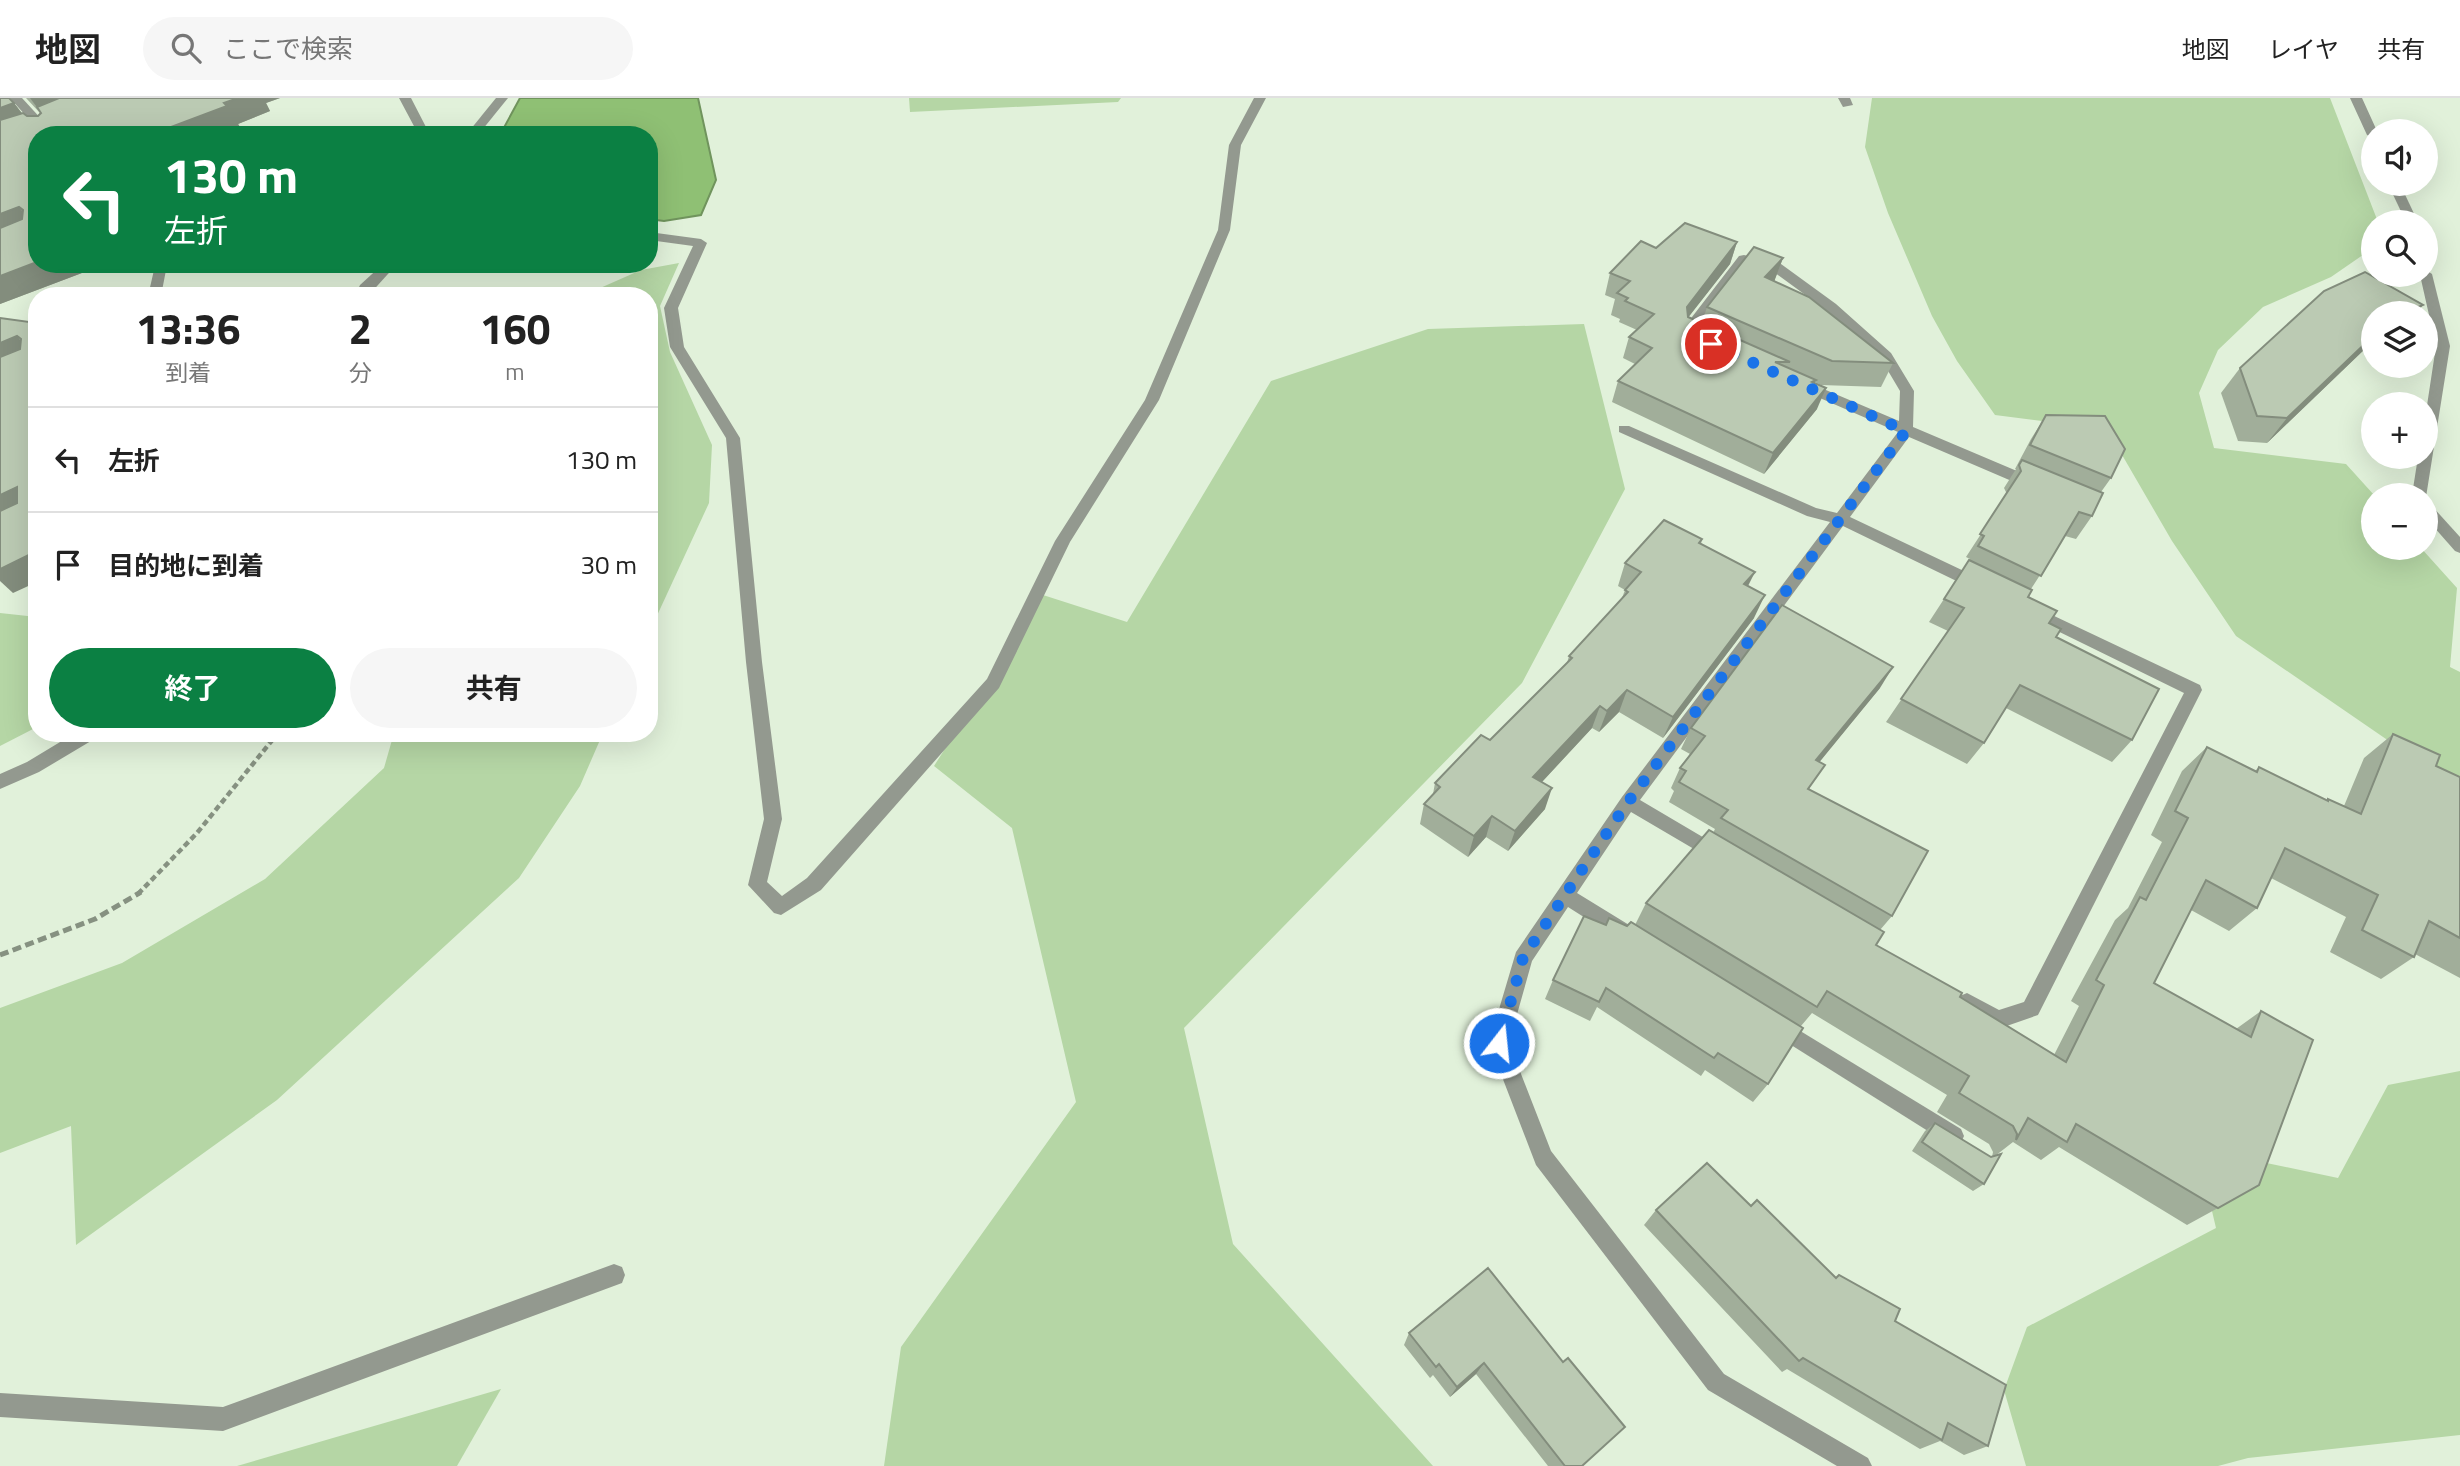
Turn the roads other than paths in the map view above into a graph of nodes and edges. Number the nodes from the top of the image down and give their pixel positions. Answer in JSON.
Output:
{"nodes":[{"id":1,"x":16,"y":98,"type":"edge"},
{"id":2,"x":405,"y":98,"type":"edge"},
{"id":3,"x":502,"y":98,"type":"edge"},
{"id":4,"x":1260,"y":98,"type":"edge"},
{"id":5,"x":2356,"y":98,"type":"edge"},
{"id":6,"x":2366,"y":119,"type":"edge"},
{"id":7,"x":54,"y":121,"type":"edge"},
{"id":8,"x":38,"y":126,"type":"edge"},
{"id":9,"x":47,"y":126,"type":"edge"},
{"id":10,"x":419,"y":126,"type":"edge"},
{"id":11,"x":479,"y":126,"type":"edge"},
{"id":12,"x":658,"y":237,"type":"edge"},
{"id":13,"x":381,"y":273,"type":"edge"},
{"id":14,"x":366,"y":287,"type":"edge"},
{"id":15,"x":2429,"y":287,"type":"edge"},
{"id":16,"x":1711,"y":344,"type":"edge"},
{"id":17,"x":1784,"y":377,"type":"edge"},
{"id":18,"x":2435,"y":392,"type":"edge"},
{"id":19,"x":1624,"y":429,"type":"dead end"},
{"id":20,"x":1906,"y":431,"type":"junction"},
{"id":21,"x":2047,"y":490,"type":"edge"},
{"id":22,"x":1841,"y":519,"type":"junction"},
{"id":23,"x":2438,"y":522,"type":"edge"},
{"id":24,"x":2460,"y":547,"type":"edge"},
{"id":25,"x":75,"y":742,"type":"edge"},
{"id":26,"x":0,"y":782,"type":"edge"},
{"id":27,"x":1628,"y":802,"type":"junction"},
{"id":28,"x":1736,"y":865,"type":"edge"},
{"id":29,"x":1565,"y":895,"type":"junction"},
{"id":30,"x":1648,"y":947,"type":"edge"},
{"id":31,"x":1951,"y":992,"type":"edge"},
{"id":32,"x":1767,"y":1020,"type":"edge"},
{"id":33,"x":1969,"y":1145,"type":"edge"},
{"id":34,"x":614,"y":1275,"type":"dead end"},
{"id":35,"x":0,"y":1405,"type":"edge"},
{"id":36,"x":1860,"y":1466,"type":"edge"}],
"edges":[{"from":1,"to":8,"type":"street"},
{"from":2,"to":10,"type":"street"},
{"from":3,"to":11,"type":"street"},
{"from":4,"to":12,"type":"street"},
{"from":5,"to":6,"type":"street"},
{"from":7,"to":9,"type":"street"},
{"from":13,"to":14,"type":"street"},
{"from":15,"to":18,"type":"street"},
{"from":16,"to":20,"type":"street"},
{"from":17,"to":20,"type":"street"},
{"from":19,"to":22,"type":"street"},
{"from":20,"to":21,"type":"street"},
{"from":20,"to":22,"type":"street"},
{"from":22,"to":27,"type":"street"},
{"from":22,"to":31,"type":"street"},
{"from":23,"to":24,"type":"street"},
{"from":25,"to":26,"type":"street"},
{"from":27,"to":28,"type":"street"},
{"from":27,"to":29,"type":"street"},
{"from":29,"to":30,"type":"street"},
{"from":29,"to":36,"type":"street"},
{"from":32,"to":33,"type":"street"},
{"from":34,"to":35,"type":"street"}]}
